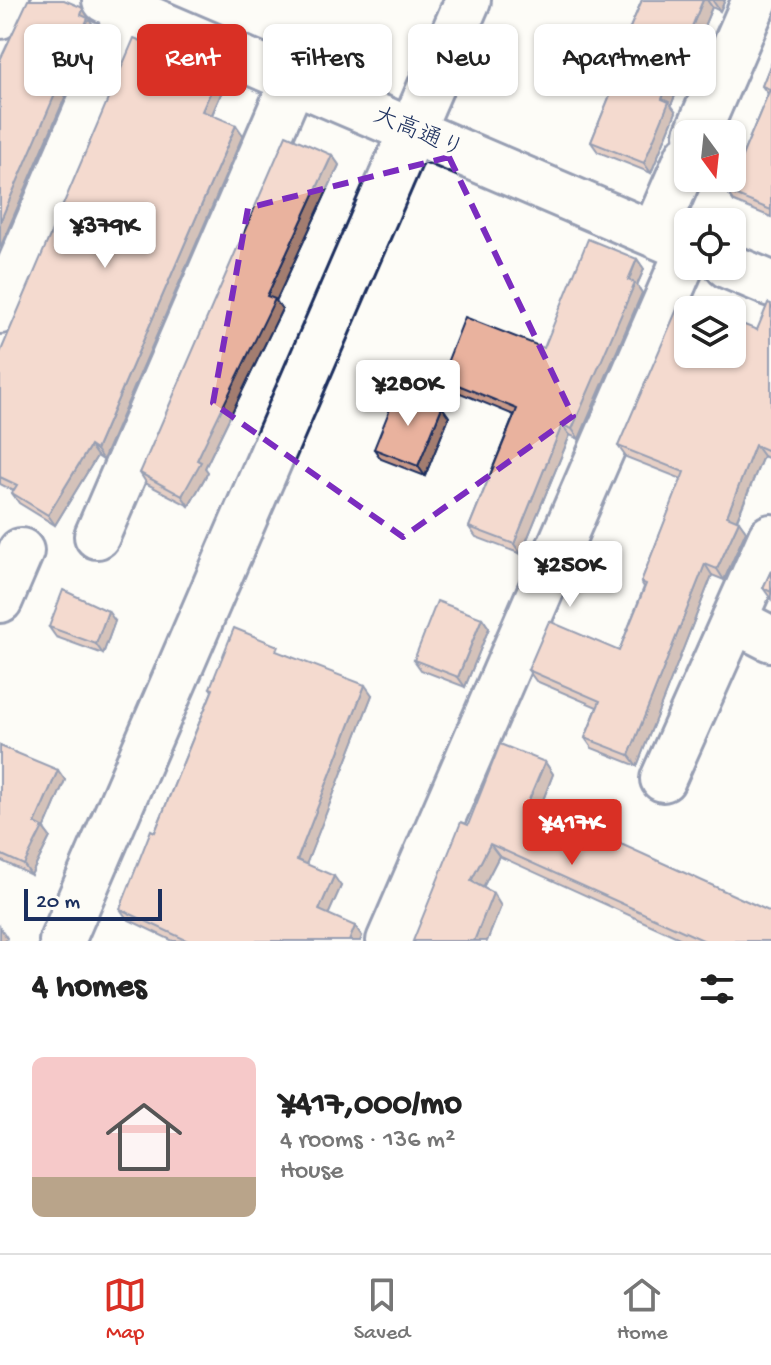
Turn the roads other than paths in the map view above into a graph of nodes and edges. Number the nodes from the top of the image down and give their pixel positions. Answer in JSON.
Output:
{"nodes":[{"id":1,"x":7,"y":0,"type":"edge"},
{"id":2,"x":468,"y":0,"type":"edge"},
{"id":3,"x":755,"y":0,"type":"edge"},
{"id":4,"x":123,"y":3,"type":"edge"},
{"id":5,"x":0,"y":16,"type":"edge"},
{"id":6,"x":263,"y":67,"type":"edge"},
{"id":7,"x":287,"y":96,"type":"edge"},
{"id":8,"x":328,"y":96,"type":"edge"},
{"id":9,"x":703,"y":120,"type":"edge"},
{"id":10,"x":411,"y":131,"type":"junction"},
{"id":11,"x":674,"y":243,"type":"edge"},
{"id":12,"x":674,"y":251,"type":"edge"},
{"id":13,"x":746,"y":274,"type":"edge"},
{"id":14,"x":771,"y":284,"type":"edge"},
{"id":15,"x":0,"y":311,"type":"edge"},
{"id":16,"x":97,"y":536,"type":"dead end"},
{"id":17,"x":771,"y":537,"type":"edge"},
{"id":18,"x":21,"y":551,"type":"dead end"},
{"id":19,"x":0,"y":600,"type":"edge"},
{"id":20,"x":752,"y":629,"type":"edge"},
{"id":21,"x":663,"y":779,"type":"dead end"},
{"id":22,"x":62,"y":941,"type":"edge"},
{"id":23,"x":389,"y":941,"type":"edge"}],
"edges":[{"from":1,"to":5,"type":"street"},
{"from":2,"to":10,"type":"street"},
{"from":3,"to":9,"type":"street"},
{"from":4,"to":6,"type":"street","name":"大高通り"},
{"from":4,"to":15,"type":"street"},
{"from":7,"to":16,"type":"street"},
{"from":8,"to":10,"type":"street","name":"大高通り"},
{"from":10,"to":11,"type":"street","name":"大高通り"},
{"from":10,"to":22,"type":"street"},
{"from":12,"to":23,"type":"street"},
{"from":13,"to":14,"type":"street"},
{"from":17,"to":20,"type":"street"},
{"from":18,"to":19,"type":"street"},
{"from":20,"to":21,"type":"street"}]}
